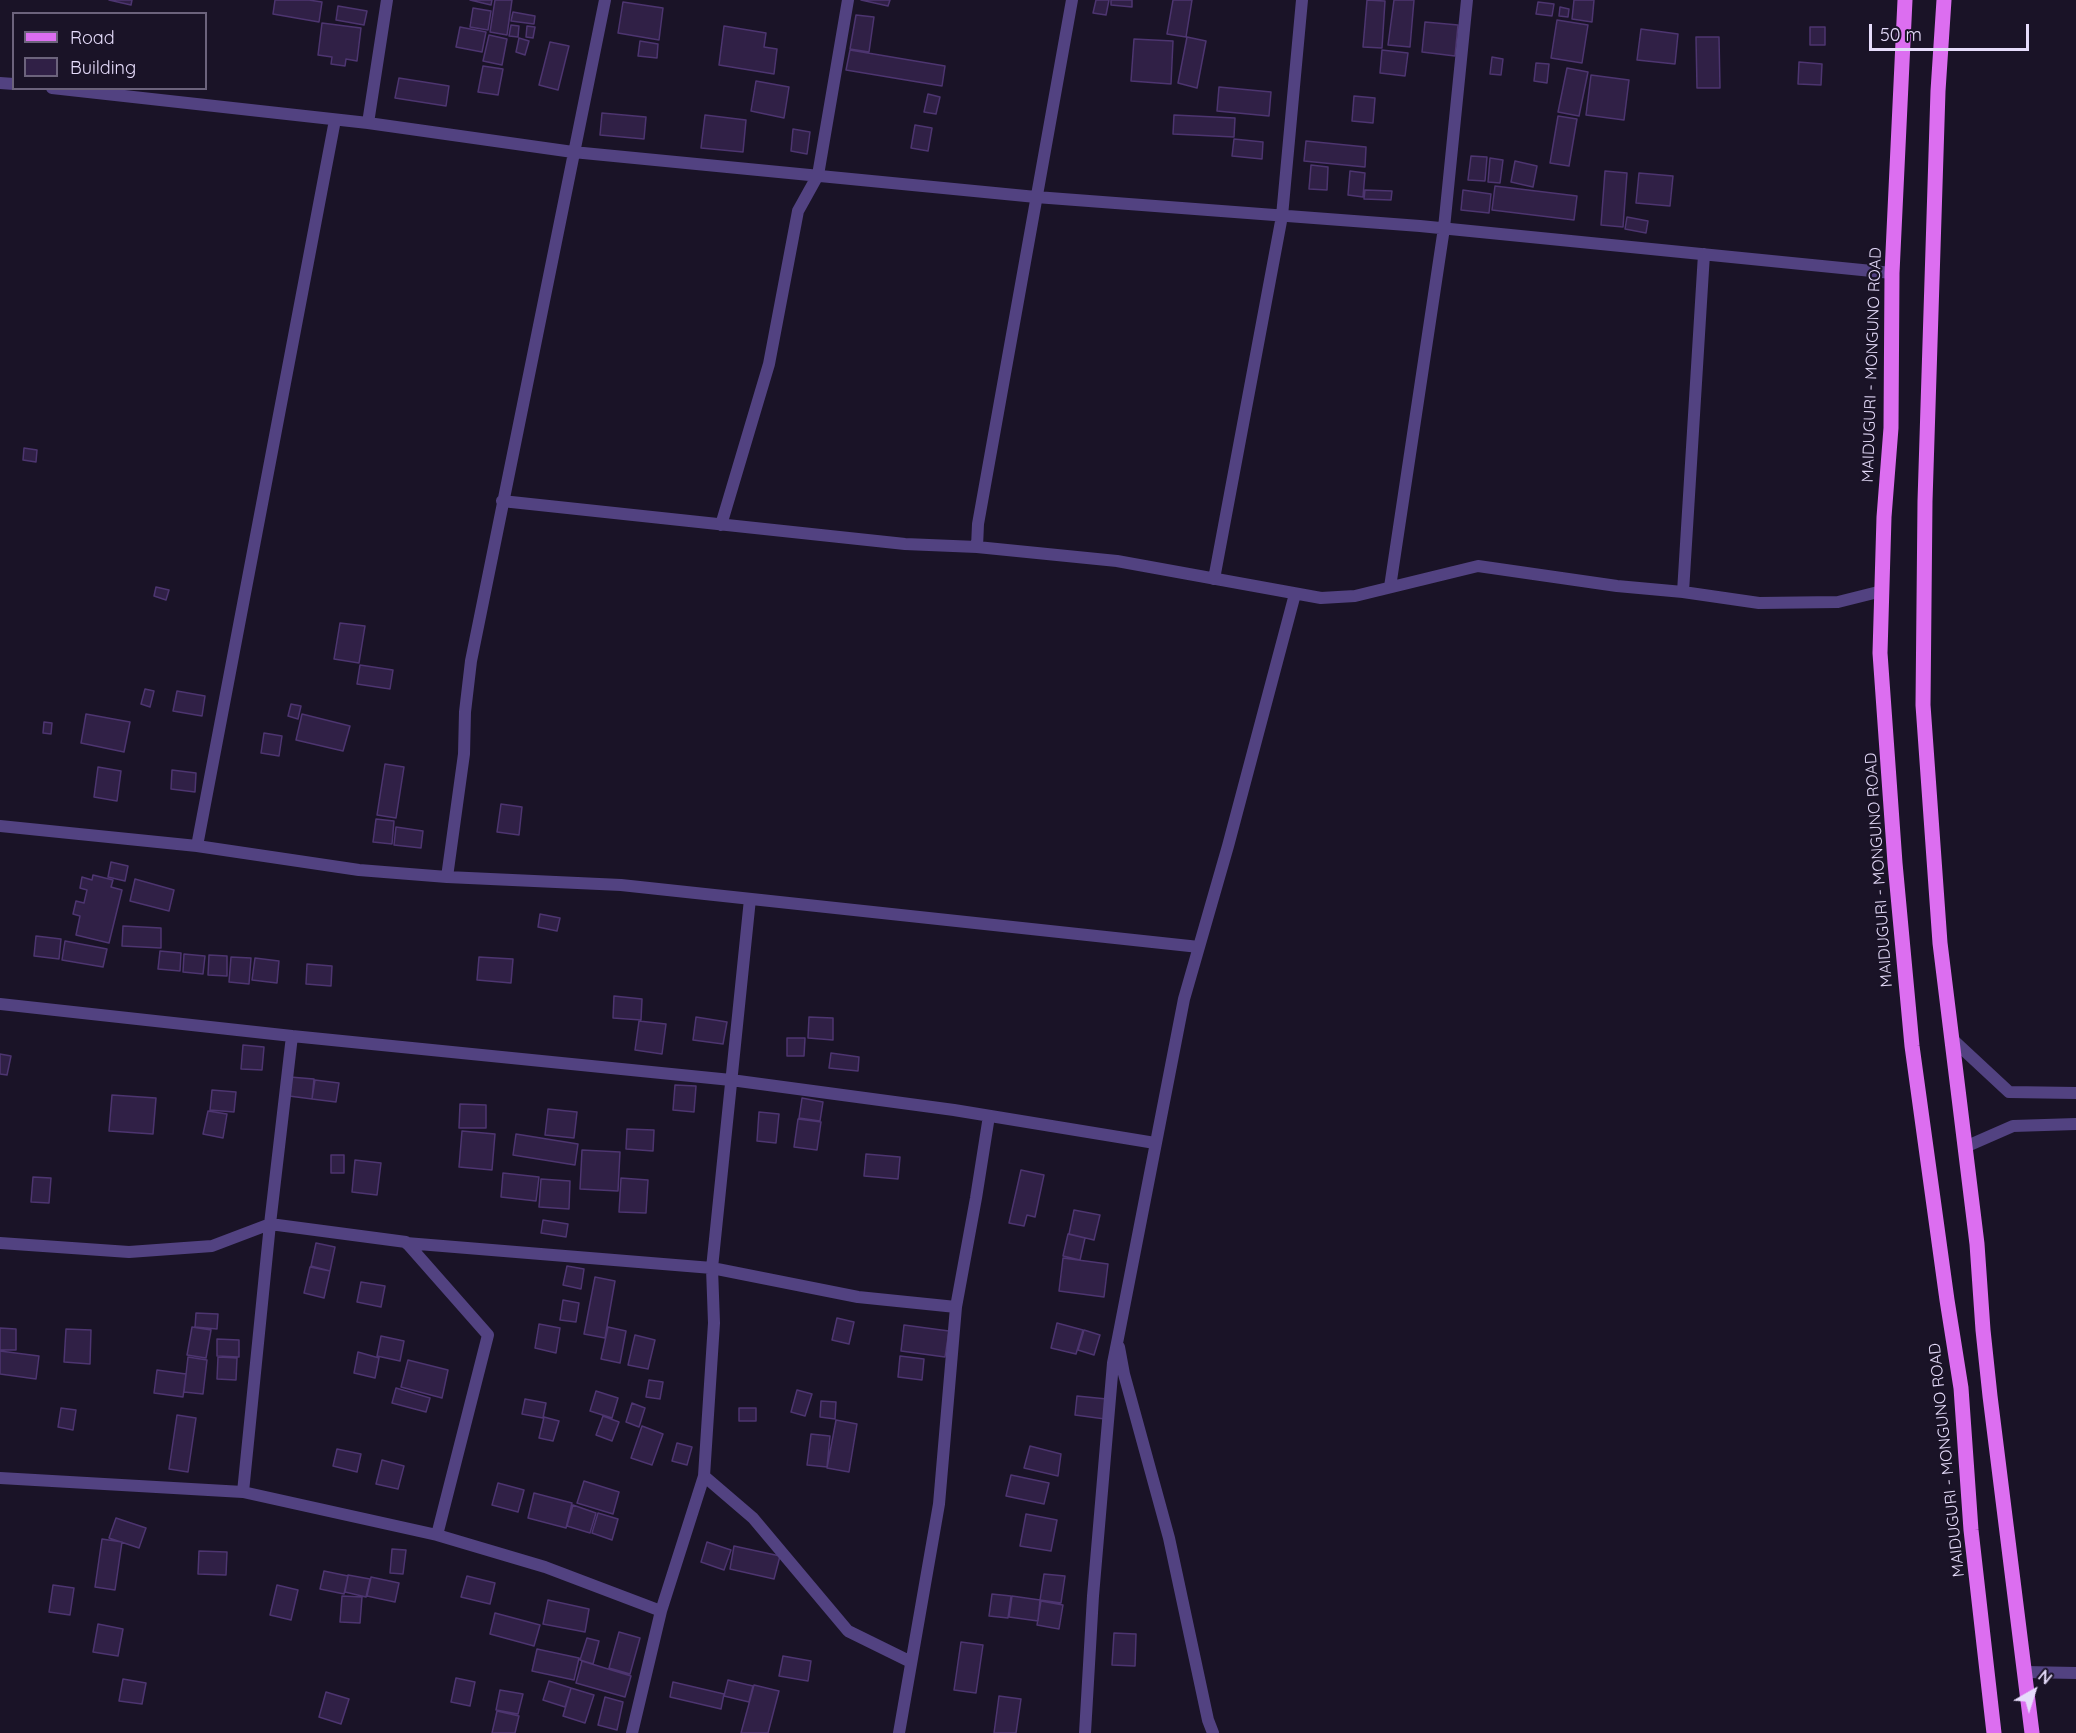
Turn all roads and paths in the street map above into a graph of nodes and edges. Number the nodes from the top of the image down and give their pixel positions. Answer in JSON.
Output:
{"nodes":[{"id":1,"x":387,"y":0,"type":"edge"},
{"id":2,"x":605,"y":0,"type":"edge"},
{"id":3,"x":848,"y":0,"type":"edge"},
{"id":4,"x":1072,"y":0,"type":"edge"},
{"id":5,"x":1302,"y":0,"type":"edge"},
{"id":6,"x":1467,"y":0,"type":"edge"},
{"id":7,"x":1905,"y":0,"type":"edge"},
{"id":8,"x":1944,"y":0,"type":"edge"},
{"id":9,"x":70,"y":90,"type":"edge"},
{"id":10,"x":335,"y":120,"type":"junction"},
{"id":11,"x":368,"y":123,"type":"junction"},
{"id":12,"x":573,"y":152,"type":"junction"},
{"id":13,"x":818,"y":175,"type":"junction"},
{"id":14,"x":1036,"y":197,"type":"junction"},
{"id":15,"x":1282,"y":216,"type":"junction"},
{"id":16,"x":1444,"y":228,"type":"junction"},
{"id":17,"x":1704,"y":254,"type":"junction"},
{"id":18,"x":1892,"y":273,"type":"junction"},
{"id":19,"x":502,"y":501,"type":"junction"},
{"id":20,"x":721,"y":525,"type":"junction"},
{"id":21,"x":977,"y":547,"type":"junction"},
{"id":22,"x":1214,"y":579,"type":"junction"},
{"id":23,"x":1390,"y":587,"type":"junction"},
{"id":24,"x":1882,"y":591,"type":"junction"},
{"id":25,"x":1683,"y":592,"type":"junction"},
{"id":26,"x":1295,"y":594,"type":"junction"},
{"id":27,"x":0,"y":826,"type":"edge"},
{"id":28,"x":197,"y":846,"type":"junction"},
{"id":29,"x":447,"y":877,"type":"junction"},
{"id":30,"x":750,"y":899,"type":"junction"},
{"id":31,"x":1199,"y":947,"type":"junction"},
{"id":32,"x":0,"y":1004,"type":"edge"},
{"id":33,"x":292,"y":1036,"type":"junction"},
{"id":34,"x":1952,"y":1039,"type":"junction"},
{"id":35,"x":731,"y":1080,"type":"junction"},
{"id":36,"x":2076,"y":1093,"type":"edge"},
{"id":37,"x":989,"y":1116,"type":"junction"},
{"id":38,"x":2076,"y":1124,"type":"edge"},
{"id":39,"x":1155,"y":1143,"type":"junction"},
{"id":40,"x":1965,"y":1148,"type":"junction"},
{"id":41,"x":270,"y":1224,"type":"junction"},
{"id":42,"x":406,"y":1242,"type":"junction"},
{"id":43,"x":0,"y":1243,"type":"edge"},
{"id":44,"x":712,"y":1268,"type":"junction"},
{"id":45,"x":956,"y":1307,"type":"junction"},
{"id":46,"x":1118,"y":1338,"type":"junction"},
{"id":47,"x":704,"y":1476,"type":"junction"},
{"id":48,"x":0,"y":1478,"type":"edge"},
{"id":49,"x":243,"y":1492,"type":"junction"},
{"id":50,"x":437,"y":1535,"type":"junction"},
{"id":51,"x":661,"y":1611,"type":"junction"},
{"id":52,"x":911,"y":1662,"type":"junction"},
{"id":53,"x":2025,"y":1672,"type":"junction"},
{"id":54,"x":2076,"y":1673,"type":"edge"},
{"id":55,"x":632,"y":1733,"type":"edge"},
{"id":56,"x":898,"y":1733,"type":"edge"},
{"id":57,"x":1085,"y":1733,"type":"edge"},
{"id":58,"x":1213,"y":1733,"type":"edge"},
{"id":59,"x":1994,"y":1733,"type":"edge"},
{"id":60,"x":2032,"y":1733,"type":"edge"}],
"edges":[{"from":1,"to":11,"type":"street"},
{"from":2,"to":12,"type":"street"},
{"from":3,"to":13,"type":"street"},
{"from":4,"to":14,"type":"street"},
{"from":5,"to":15,"type":"street"},
{"from":6,"to":16,"type":"street"},
{"from":7,"to":18,"type":"main road","name":"MAIDUGURI - MONGUNO ROAD"},
{"from":8,"to":34,"type":"main road"},
{"from":9,"to":10,"type":"street"},
{"from":10,"to":11,"type":"street"},
{"from":10,"to":28,"type":"street"},
{"from":11,"to":12,"type":"street"},
{"from":12,"to":13,"type":"street"},
{"from":12,"to":19,"type":"street"},
{"from":13,"to":14,"type":"street"},
{"from":13,"to":20,"type":"street"},
{"from":14,"to":15,"type":"street"},
{"from":14,"to":21,"type":"street"},
{"from":15,"to":16,"type":"street"},
{"from":15,"to":22,"type":"street"},
{"from":16,"to":17,"type":"street"},
{"from":16,"to":23,"type":"street"},
{"from":17,"to":18,"type":"street"},
{"from":17,"to":25,"type":"street"},
{"from":18,"to":24,"type":"main road","name":"MAIDUGURI - MONGUNO ROAD"},
{"from":19,"to":20,"type":"street"},
{"from":19,"to":29,"type":"street"},
{"from":20,"to":21,"type":"street"},
{"from":21,"to":22,"type":"street"},
{"from":22,"to":26,"type":"street"},
{"from":23,"to":25,"type":"street"},
{"from":23,"to":26,"type":"street"},
{"from":24,"to":25,"type":"street"},
{"from":24,"to":59,"type":"main road","name":"MAIDUGURI - MONGUNO ROAD"},
{"from":26,"to":31,"type":"street"},
{"from":27,"to":28,"type":"street"},
{"from":28,"to":29,"type":"street"},
{"from":29,"to":30,"type":"street"},
{"from":30,"to":31,"type":"street"},
{"from":30,"to":35,"type":"street"},
{"from":31,"to":39,"type":"street"},
{"from":32,"to":33,"type":"street"},
{"from":33,"to":35,"type":"street"},
{"from":33,"to":41,"type":"street"},
{"from":34,"to":36,"type":"street"},
{"from":34,"to":40,"type":"main road"},
{"from":35,"to":37,"type":"street"},
{"from":35,"to":44,"type":"street"},
{"from":37,"to":39,"type":"street"},
{"from":37,"to":45,"type":"street"},
{"from":38,"to":40,"type":"street"},
{"from":39,"to":46,"type":"street"},
{"from":40,"to":53,"type":"main road"},
{"from":41,"to":42,"type":"street"},
{"from":41,"to":43,"type":"street"},
{"from":41,"to":49,"type":"street"},
{"from":42,"to":44,"type":"street"},
{"from":42,"to":50,"type":"street"},
{"from":44,"to":45,"type":"street"},
{"from":44,"to":47,"type":"street"},
{"from":45,"to":52,"type":"street"},
{"from":46,"to":57,"type":"street"},
{"from":46,"to":58,"type":"street"},
{"from":47,"to":51,"type":"street"},
{"from":47,"to":52,"type":"street"},
{"from":48,"to":49,"type":"street"},
{"from":49,"to":50,"type":"street"},
{"from":50,"to":51,"type":"street"},
{"from":51,"to":55,"type":"street"},
{"from":52,"to":56,"type":"street"},
{"from":53,"to":54,"type":"street"},
{"from":53,"to":60,"type":"main road"}]}
